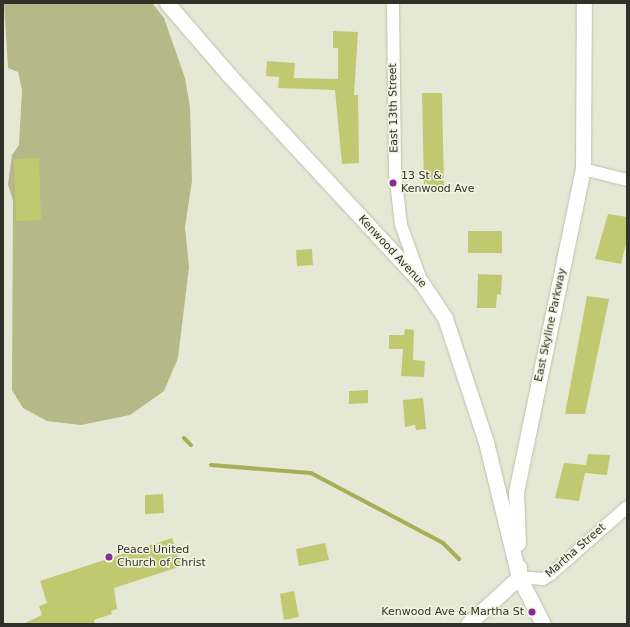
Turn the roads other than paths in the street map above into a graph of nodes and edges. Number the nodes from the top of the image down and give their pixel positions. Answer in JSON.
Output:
{"nodes":[{"id":1,"x":167,"y":3,"type":"edge"},
{"id":2,"x":393,"y":3,"type":"edge"},
{"id":3,"x":584,"y":3,"type":"edge"},
{"id":4,"x":583,"y":169,"type":"junction"},
{"id":5,"x":627,"y":180,"type":"edge"},
{"id":6,"x":421,"y":282,"type":"junction"},
{"id":7,"x":627,"y":507,"type":"edge"},
{"id":8,"x":519,"y":577,"type":"junction"},
{"id":9,"x":468,"y":624,"type":"edge"},
{"id":10,"x":543,"y":624,"type":"edge"}],
"edges":[{"from":1,"to":6,"type":"street","name":"Kenwood Avenue"},
{"from":2,"to":6,"type":"street","name":"East 13th Street"},
{"from":3,"to":4,"type":"street","name":"East Skyline Parkway"},
{"from":4,"to":5,"type":"street"},
{"from":4,"to":8,"type":"street","name":"East Skyline Parkway"},
{"from":6,"to":8,"type":"street","name":"Kenwood Avenue"},
{"from":7,"to":8,"type":"street","name":"Martha Street"},
{"from":8,"to":9,"type":"street"},
{"from":8,"to":10,"type":"street","name":"Kenwood Avenue"}]}
